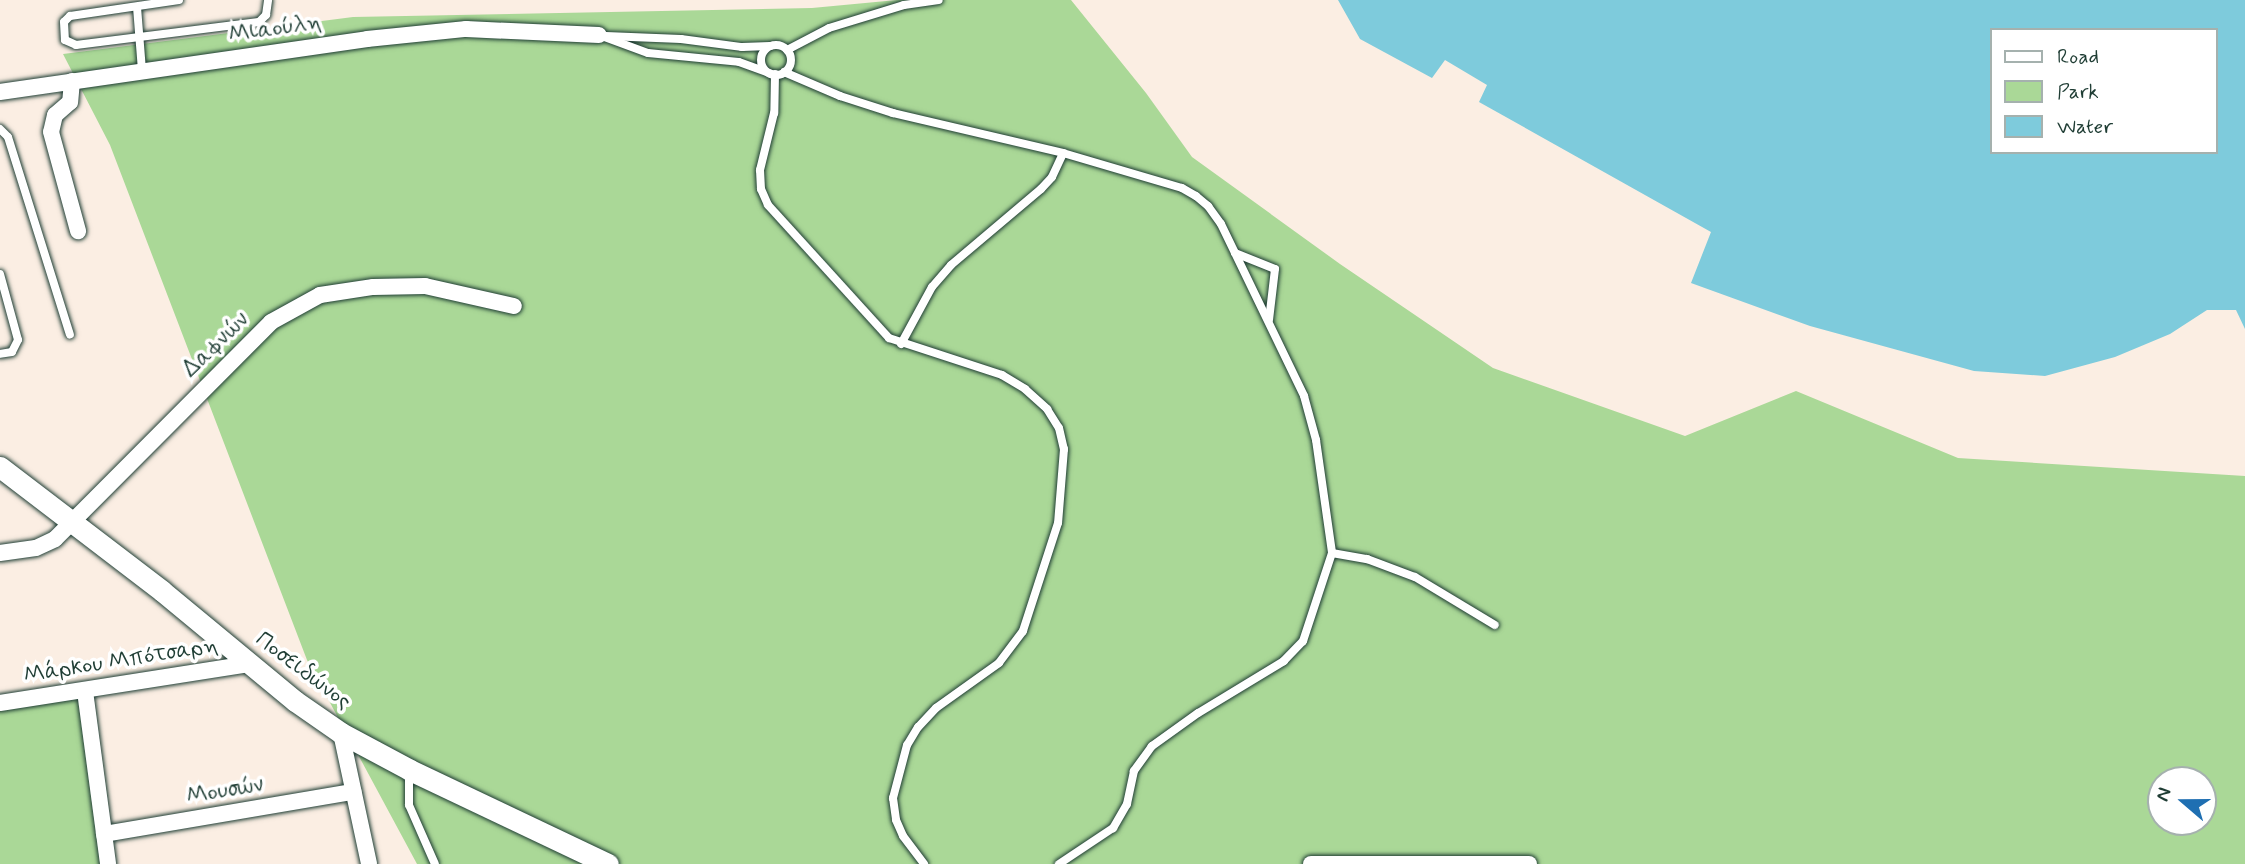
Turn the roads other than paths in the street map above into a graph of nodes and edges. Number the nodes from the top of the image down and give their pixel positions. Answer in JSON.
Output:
{"nodes":[{"id":1,"x":179,"y":0,"type":"edge"},
{"id":2,"x":268,"y":0,"type":"edge"},
{"id":3,"x":939,"y":0,"type":"edge"},
{"id":4,"x":137,"y":7,"type":"junction"},
{"id":5,"x":599,"y":35,"type":"junction"},
{"id":6,"x":139,"y":38,"type":"junction"},
{"id":7,"x":770,"y":46,"type":"junction"},
{"id":8,"x":787,"y":50,"type":"junction"},
{"id":9,"x":142,"y":71,"type":"junction"},
{"id":10,"x":776,"y":73,"type":"junction"},
{"id":11,"x":72,"y":81,"type":"junction"},
{"id":12,"x":0,"y":92,"type":"edge"},
{"id":13,"x":0,"y":129,"type":"edge"},
{"id":14,"x":1063,"y":153,"type":"junction"},
{"id":15,"x":78,"y":231,"type":"dead end"},
{"id":16,"x":1235,"y":253,"type":"junction"},
{"id":17,"x":0,"y":274,"type":"edge"},
{"id":18,"x":514,"y":306,"type":"dead end"},
{"id":19,"x":1269,"y":320,"type":"junction"},
{"id":20,"x":69,"y":335,"type":"dead end"},
{"id":21,"x":901,"y":344,"type":"junction"},
{"id":22,"x":0,"y":354,"type":"edge"},
{"id":23,"x":0,"y":467,"type":"edge"},
{"id":24,"x":74,"y":522,"type":"junction"},
{"id":25,"x":0,"y":553,"type":"edge"},
{"id":26,"x":1332,"y":553,"type":"junction"},
{"id":27,"x":1495,"y":625,"type":"dead end"},
{"id":28,"x":249,"y":664,"type":"junction"},
{"id":29,"x":85,"y":691,"type":"junction"},
{"id":30,"x":0,"y":703,"type":"edge"},
{"id":31,"x":341,"y":733,"type":"junction"},
{"id":32,"x":410,"y":770,"type":"junction"},
{"id":33,"x":353,"y":792,"type":"junction"},
{"id":34,"x":104,"y":834,"type":"junction"},
{"id":35,"x":108,"y":864,"type":"edge"},
{"id":36,"x":369,"y":864,"type":"edge"},
{"id":37,"x":435,"y":864,"type":"edge"},
{"id":38,"x":608,"y":864,"type":"edge"},
{"id":39,"x":924,"y":864,"type":"edge"},
{"id":40,"x":1059,"y":864,"type":"edge"},
{"id":41,"x":1311,"y":864,"type":"edge"},
{"id":42,"x":1529,"y":864,"type":"edge"}],
"edges":[{"from":1,"to":4,"type":"lane"},
{"from":2,"to":6,"type":"lane"},
{"from":3,"to":8,"type":"lane"},
{"from":4,"to":6,"type":"lane"},
{"from":4,"to":6,"type":"lane"},
{"from":5,"to":7,"type":"lane"},
{"from":5,"to":9,"type":"street","name":"Μιαούλη"},
{"from":5,"to":10,"type":"lane"},
{"from":6,"to":9,"type":"lane"},
{"from":7,"to":8,"type":"lane"},
{"from":7,"to":10,"type":"lane"},
{"from":8,"to":10,"type":"lane"},
{"from":9,"to":11,"type":"street","name":"Μιαούλη"},
{"from":10,"to":14,"type":"lane"},
{"from":10,"to":21,"type":"lane"},
{"from":11,"to":12,"type":"street","name":"Μιαούλη"},
{"from":11,"to":15,"type":"street"},
{"from":13,"to":20,"type":"lane"},
{"from":14,"to":16,"type":"lane"},
{"from":14,"to":21,"type":"lane"},
{"from":16,"to":19,"type":"lane"},
{"from":16,"to":19,"type":"lane"},
{"from":17,"to":22,"type":"lane"},
{"from":18,"to":24,"type":"street","name":"Δαφνών"},
{"from":19,"to":26,"type":"lane"},
{"from":21,"to":39,"type":"lane"},
{"from":23,"to":24,"type":"street","name":"Ποσειδώνος"},
{"from":24,"to":25,"type":"street","name":"Δαφνών"},
{"from":24,"to":28,"type":"street","name":"Ποσειδώνος"},
{"from":26,"to":27,"type":"lane"},
{"from":26,"to":40,"type":"lane"},
{"from":28,"to":29,"type":"street","name":"Μάρκου Μπότσαρη"},
{"from":28,"to":31,"type":"street","name":"Ποσειδώνος"},
{"from":29,"to":30,"type":"street","name":"Μάρκου Μπότσαρη"},
{"from":29,"to":34,"type":"street"},
{"from":31,"to":32,"type":"street","name":"Ποσειδώνος"},
{"from":31,"to":33,"type":"street"},
{"from":32,"to":37,"type":"lane"},
{"from":32,"to":38,"type":"street","name":"Ποσειδώνος"},
{"from":33,"to":34,"type":"street","name":"Μουσών"},
{"from":33,"to":36,"type":"street"},
{"from":34,"to":35,"type":"street"},
{"from":41,"to":42,"type":"street"}]}
